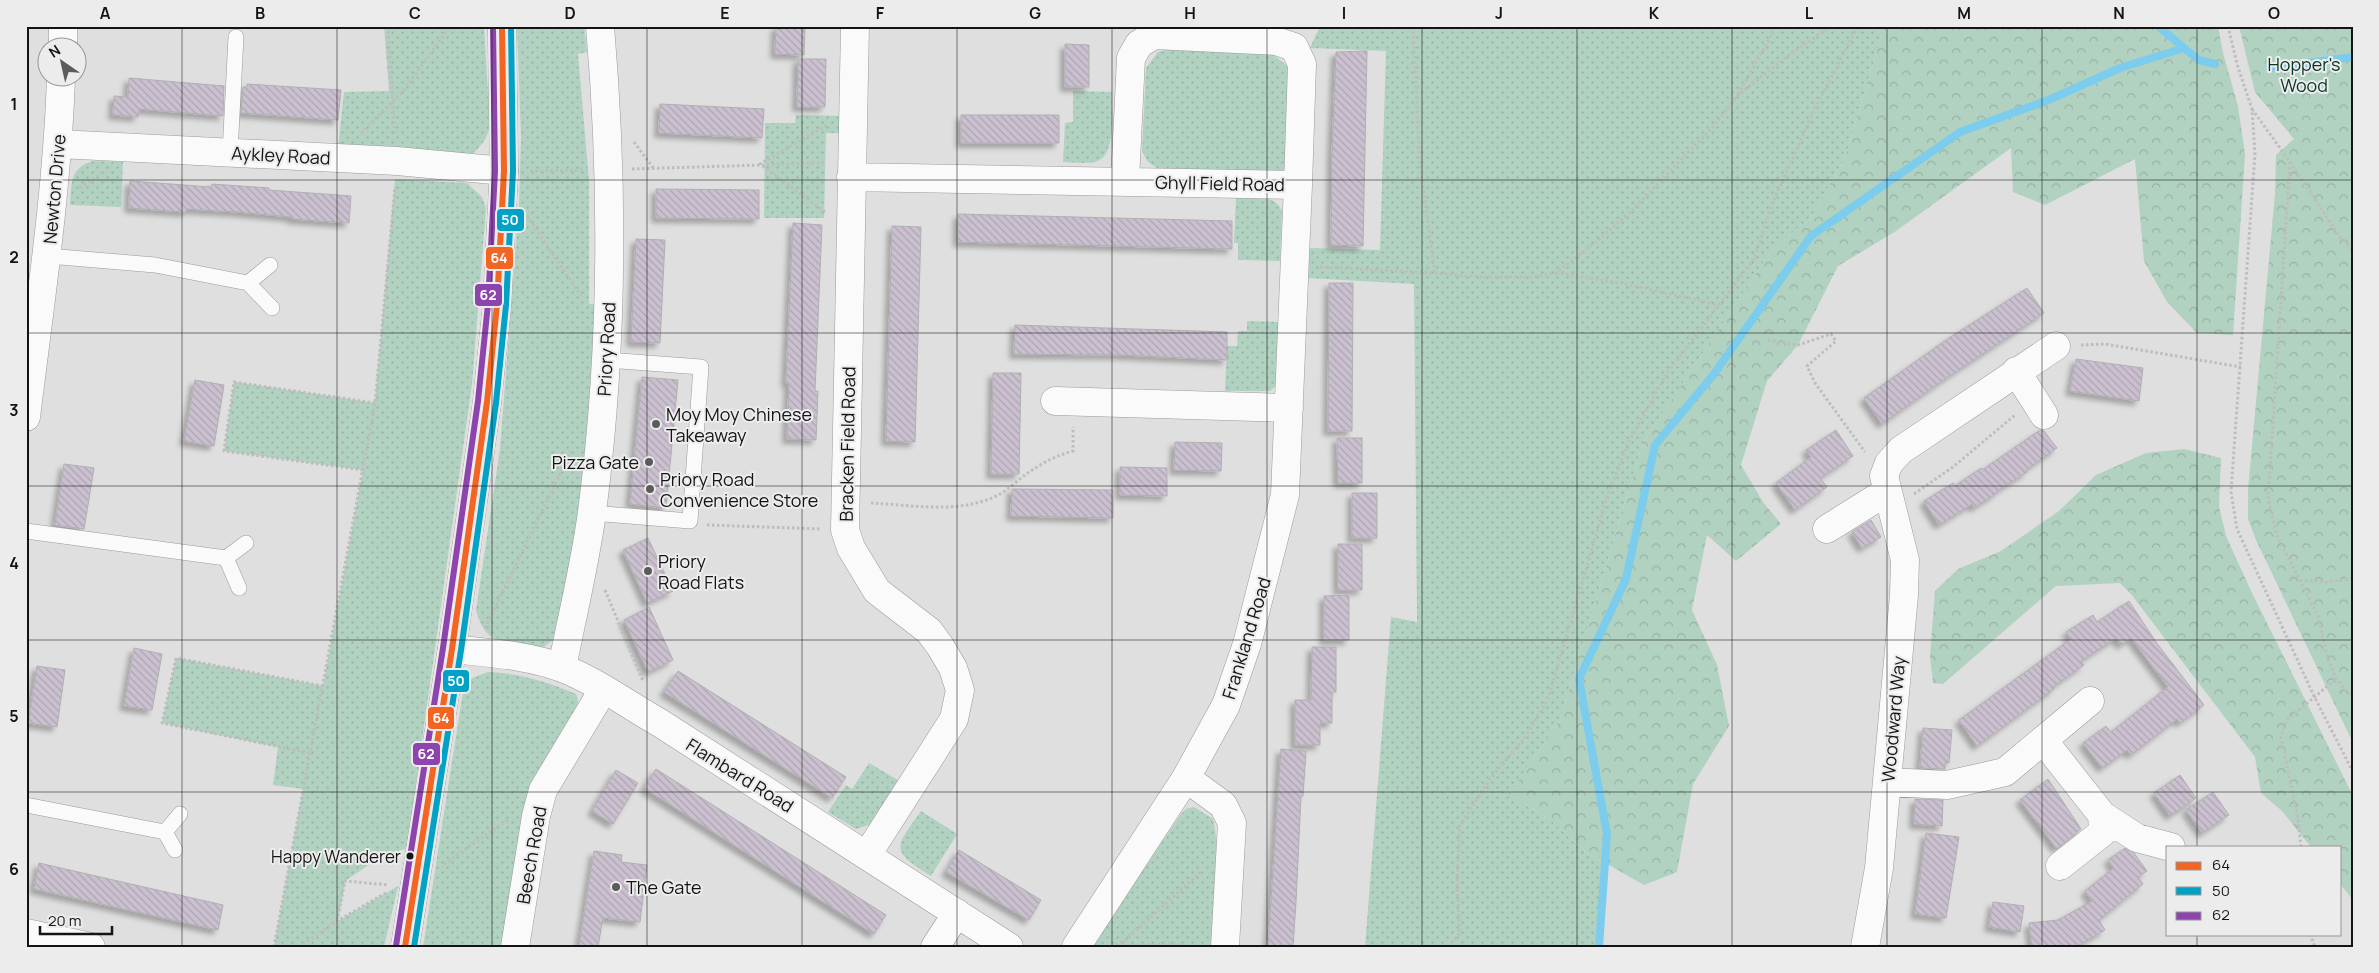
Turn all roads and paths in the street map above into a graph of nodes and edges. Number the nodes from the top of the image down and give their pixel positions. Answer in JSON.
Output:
{"nodes":[{"id":1,"x":388,"y":26,"type":"edge"},
{"id":2,"x":450,"y":26,"type":"edge"},
{"id":3,"x":502,"y":26,"type":"edge"},
{"id":4,"x":600,"y":26,"type":"edge"},
{"id":5,"x":856,"y":26,"type":"edge"},
{"id":6,"x":1413,"y":26,"type":"edge"},
{"id":7,"x":1775,"y":26,"type":"edge"},
{"id":8,"x":1832,"y":26,"type":"edge"},
{"id":9,"x":1858,"y":26,"type":"edge"},
{"id":10,"x":2228,"y":26,"type":"edge"},
{"id":11,"x":236,"y":38,"type":"dead end"},
{"id":12,"x":61,"y":88,"type":"edge"},
{"id":13,"x":1736,"y":97,"type":"junction"},
{"id":14,"x":393,"y":101,"type":"junction"},
{"id":15,"x":853,"y":109,"type":"junction"},
{"id":16,"x":2252,"y":109,"type":"junction"},
{"id":17,"x":59,"y":144,"type":"junction"},
{"id":18,"x":118,"y":147,"type":"junction"},
{"id":19,"x":230,"y":153,"type":"junction"},
{"id":20,"x":345,"y":159,"type":"junction"},
{"id":21,"x":397,"y":161,"type":"junction"},
{"id":22,"x":2290,"y":162,"type":"junction"},
{"id":23,"x":760,"y":164,"type":"junction"},
{"id":24,"x":609,"y":170,"type":"junction"},
{"id":25,"x":851,"y":170,"type":"junction"},
{"id":26,"x":504,"y":171,"type":"junction"},
{"id":27,"x":1125,"y":181,"type":"junction"},
{"id":28,"x":1298,"y":184,"type":"junction"},
{"id":29,"x":54,"y":194,"type":"junction"},
{"id":30,"x":502,"y":203,"type":"junction"},
{"id":31,"x":850,"y":230,"type":"junction"},
{"id":32,"x":2353,"y":251,"type":"edge"},
{"id":33,"x":48,"y":256,"type":"junction"},
{"id":34,"x":270,"y":265,"type":"dead end"},
{"id":35,"x":1295,"y":265,"type":"junction"},
{"id":36,"x":1435,"y":273,"type":"junction"},
{"id":37,"x":1555,"y":273,"type":"junction"},
{"id":38,"x":248,"y":283,"type":"junction"},
{"id":39,"x":34,"y":299,"type":"edge"},
{"id":40,"x":1720,"y":305,"type":"junction"},
{"id":41,"x":272,"y":308,"type":"dead end"},
{"id":42,"x":609,"y":317,"type":"junction"},
{"id":43,"x":1768,"y":340,"type":"dead end"},
{"id":44,"x":2056,"y":346,"type":"joint"},
{"id":45,"x":607,"y":360,"type":"junction"},
{"id":46,"x":2241,"y":368,"type":"junction"},
{"id":47,"x":2016,"y":371,"type":"junction"},
{"id":48,"x":1064,"y":401,"type":"joint"},
{"id":49,"x":375,"y":403,"type":"junction"},
{"id":50,"x":1289,"y":408,"type":"junction"},
{"id":51,"x":2039,"y":408,"type":"joint"},
{"id":52,"x":26,"y":417,"type":"edge"},
{"id":53,"x":1848,"y":429,"type":"dead end"},
{"id":54,"x":575,"y":444,"type":"dead end"},
{"id":55,"x":363,"y":470,"type":"junction"},
{"id":56,"x":845,"y":502,"type":"junction"},
{"id":57,"x":1890,"y":504,"type":"junction"},
{"id":58,"x":592,"y":513,"type":"junction"},
{"id":59,"x":690,"y":521,"type":"junction"},
{"id":60,"x":1827,"y":529,"type":"dead end"},
{"id":61,"x":845,"y":530,"type":"junction"},
{"id":62,"x":26,"y":531,"type":"edge"},
{"id":63,"x":246,"y":543,"type":"dead end"},
{"id":64,"x":226,"y":558,"type":"junction"},
{"id":65,"x":583,"y":560,"type":"junction"},
{"id":66,"x":2353,"y":578,"type":"edge"},
{"id":67,"x":2300,"y":580,"type":"junction"},
{"id":68,"x":239,"y":588,"type":"dead end"},
{"id":69,"x":452,"y":649,"type":"junction"},
{"id":70,"x":481,"y":652,"type":"junction"},
{"id":71,"x":562,"y":668,"type":"junction"},
{"id":72,"x":2336,"y":680,"type":"junction"},
{"id":73,"x":323,"y":686,"type":"junction"},
{"id":74,"x":645,"y":688,"type":"dead end"},
{"id":75,"x":603,"y":690,"type":"junction"},
{"id":76,"x":2314,"y":696,"type":"junction"},
{"id":77,"x":2353,"y":698,"type":"edge"},
{"id":78,"x":2090,"y":701,"type":"dead end"},
{"id":79,"x":2043,"y":740,"type":"junction"},
{"id":80,"x":310,"y":753,"type":"junction"},
{"id":81,"x":2353,"y":772,"type":"edge"},
{"id":82,"x":1186,"y":778,"type":"junction"},
{"id":83,"x":1888,"y":782,"type":"junction"},
{"id":84,"x":26,"y":805,"type":"edge"},
{"id":85,"x":180,"y":814,"type":"dead end"},
{"id":86,"x":2102,"y":815,"type":"junction"},
{"id":87,"x":512,"y":816,"type":"dead end"},
{"id":88,"x":165,"y":832,"type":"junction"},
{"id":89,"x":2168,"y":846,"type":"edge"},
{"id":90,"x":2301,"y":846,"type":"edge"},
{"id":91,"x":175,"y":850,"type":"dead end"},
{"id":92,"x":1230,"y":853,"type":"junction"},
{"id":93,"x":867,"y":855,"type":"junction"},
{"id":94,"x":2060,"y":866,"type":"dead end"},
{"id":95,"x":410,"y":881,"type":"junction"},
{"id":96,"x":957,"y":914,"type":"junction"},
{"id":97,"x":337,"y":921,"type":"junction"},
{"id":98,"x":26,"y":933,"type":"edge"},
{"id":99,"x":1112,"y":946,"type":"edge"},
{"id":100,"x":91,"y":947,"type":"edge"},
{"id":101,"x":274,"y":947,"type":"edge"},
{"id":102,"x":299,"y":947,"type":"edge"},
{"id":103,"x":404,"y":947,"type":"edge"},
{"id":104,"x":515,"y":947,"type":"edge"},
{"id":105,"x":935,"y":947,"type":"edge"},
{"id":106,"x":1010,"y":947,"type":"edge"},
{"id":107,"x":1076,"y":947,"type":"edge"},
{"id":108,"x":1194,"y":947,"type":"edge"},
{"id":109,"x":1225,"y":947,"type":"edge"},
{"id":110,"x":1448,"y":947,"type":"edge"},
{"id":111,"x":1865,"y":947,"type":"edge"}],
"edges":[{"from":1,"to":14,"type":"path"},
{"from":2,"to":14,"type":"path"},
{"from":3,"to":26,"type":"street"},
{"from":4,"to":24,"type":"street","name":"Priory Road"},
{"from":5,"to":15,"type":"street","name":"Bracken Field Road"},
{"from":6,"to":36,"type":"path"},
{"from":7,"to":13,"type":"path"},
{"from":8,"to":13,"type":"path"},
{"from":9,"to":40,"type":"path"},
{"from":10,"to":16,"type":"path"},
{"from":11,"to":19,"type":"lane"},
{"from":12,"to":17,"type":"street","name":"Newton Drive"},
{"from":13,"to":37,"type":"path"},
{"from":14,"to":20,"type":"path"},
{"from":14,"to":21,"type":"path"},
{"from":15,"to":23,"type":"path"},
{"from":15,"to":25,"type":"street","name":"Bracken Field Road"},
{"from":16,"to":22,"type":"path"},
{"from":16,"to":46,"type":"path"},
{"from":17,"to":18,"type":"street","name":"Aykley Road"},
{"from":17,"to":29,"type":"street","name":"Newton Drive"},
{"from":18,"to":19,"type":"street","name":"Aykley Road"},
{"from":18,"to":29,"type":"path"},
{"from":19,"to":20,"type":"street","name":"Aykley Road"},
{"from":20,"to":21,"type":"street","name":"Aykley Road"},
{"from":21,"to":26,"type":"street","name":"Aykley Road"},
{"from":21,"to":49,"type":"path"},
{"from":22,"to":32,"type":"path"},
{"from":22,"to":67,"type":"path"},
{"from":23,"to":24,"type":"path"},
{"from":23,"to":25,"type":"path"},
{"from":23,"to":31,"type":"path"},
{"from":24,"to":26,"type":"path"},
{"from":24,"to":42,"type":"street","name":"Priory Road"},
{"from":25,"to":27,"type":"street","name":"Ghyll Field Road"},
{"from":25,"to":31,"type":"street","name":"Bracken Field Road"},
{"from":26,"to":30,"type":"street"},
{"from":27,"to":28,"type":"street","name":"Ghyll Field Road"},
{"from":27,"to":28,"type":"street","name":"Ghyll Field Road"},
{"from":28,"to":35,"type":"street","name":"Frankland Road"},
{"from":29,"to":33,"type":"street","name":"Newton Drive"},
{"from":30,"to":42,"type":"path"},
{"from":30,"to":69,"type":"street"},
{"from":31,"to":56,"type":"street","name":"Bracken Field Road"},
{"from":33,"to":38,"type":"lane"},
{"from":33,"to":39,"type":"street","name":"Newton Drive"},
{"from":34,"to":38,"type":"lane"},
{"from":35,"to":36,"type":"path"},
{"from":35,"to":50,"type":"street","name":"Frankland Road"},
{"from":36,"to":37,"type":"path"},
{"from":37,"to":40,"type":"path"},
{"from":38,"to":41,"type":"lane"},
{"from":39,"to":52,"type":"street","name":"Newton Drive"},
{"from":40,"to":110,"type":"path"},
{"from":42,"to":45,"type":"street","name":"Priory Road"},
{"from":43,"to":53,"type":"path"},
{"from":44,"to":46,"type":"path"},
{"from":44,"to":47,"type":"street","name":"Woodward Way"},
{"from":45,"to":58,"type":"street","name":"Priory Road"},
{"from":45,"to":59,"type":"lane"},
{"from":46,"to":76,"type":"path"},
{"from":47,"to":51,"type":"street"},
{"from":47,"to":57,"type":"street","name":"Woodward Way"},
{"from":48,"to":50,"type":"street"},
{"from":48,"to":56,"type":"path"},
{"from":49,"to":55,"type":"path"},
{"from":49,"to":55,"type":"path"},
{"from":50,"to":82,"type":"street","name":"Frankland Road"},
{"from":51,"to":57,"type":"path"},
{"from":54,"to":70,"type":"path"},
{"from":55,"to":73,"type":"path"},
{"from":56,"to":61,"type":"street","name":"Bracken Field Road"},
{"from":57,"to":60,"type":"street"},
{"from":57,"to":83,"type":"street","name":"Woodward Way"},
{"from":58,"to":59,"type":"lane"},
{"from":58,"to":65,"type":"street","name":"Priory Road"},
{"from":59,"to":61,"type":"path"},
{"from":61,"to":93,"type":"street","name":"Bracken Field Road"},
{"from":62,"to":64,"type":"lane"},
{"from":63,"to":64,"type":"lane"},
{"from":64,"to":68,"type":"lane"},
{"from":65,"to":71,"type":"street","name":"Priory Road"},
{"from":65,"to":74,"type":"path"},
{"from":66,"to":67,"type":"path"},
{"from":67,"to":72,"type":"path"},
{"from":69,"to":70,"type":"street","name":"Flambard Road"},
{"from":69,"to":95,"type":"street"},
{"from":70,"to":71,"type":"street","name":"Flambard Road"},
{"from":71,"to":75,"type":"street","name":"Flambard Road"},
{"from":72,"to":76,"type":"path"},
{"from":72,"to":77,"type":"path"},
{"from":73,"to":80,"type":"path"},
{"from":73,"to":80,"type":"path"},
{"from":75,"to":93,"type":"street","name":"Flambard Road"},
{"from":75,"to":104,"type":"street","name":"Beech Road"},
{"from":76,"to":81,"type":"path"},
{"from":76,"to":90,"type":"path"},
{"from":78,"to":79,"type":"street"},
{"from":79,"to":83,"type":"street"},
{"from":79,"to":86,"type":"street"},
{"from":80,"to":101,"type":"path"},
{"from":82,"to":92,"type":"street"},
{"from":82,"to":107,"type":"street","name":"Frankland Road"},
{"from":83,"to":111,"type":"street","name":"Woodward Way"},
{"from":84,"to":88,"type":"lane"},
{"from":85,"to":88,"type":"lane"},
{"from":86,"to":89,"type":"street"},
{"from":86,"to":94,"type":"street"},
{"from":87,"to":95,"type":"path"},
{"from":88,"to":91,"type":"lane"},
{"from":92,"to":99,"type":"path"},
{"from":92,"to":109,"type":"street"},
{"from":93,"to":96,"type":"street","name":"Flambard Road"},
{"from":95,"to":97,"type":"path"},
{"from":95,"to":97,"type":"path"},
{"from":95,"to":103,"type":"street"},
{"from":96,"to":105,"type":"street"},
{"from":96,"to":106,"type":"street","name":"Flambard Road"},
{"from":97,"to":102,"type":"path"},
{"from":98,"to":100,"type":"street"},
{"from":99,"to":108,"type":"path"}]}
